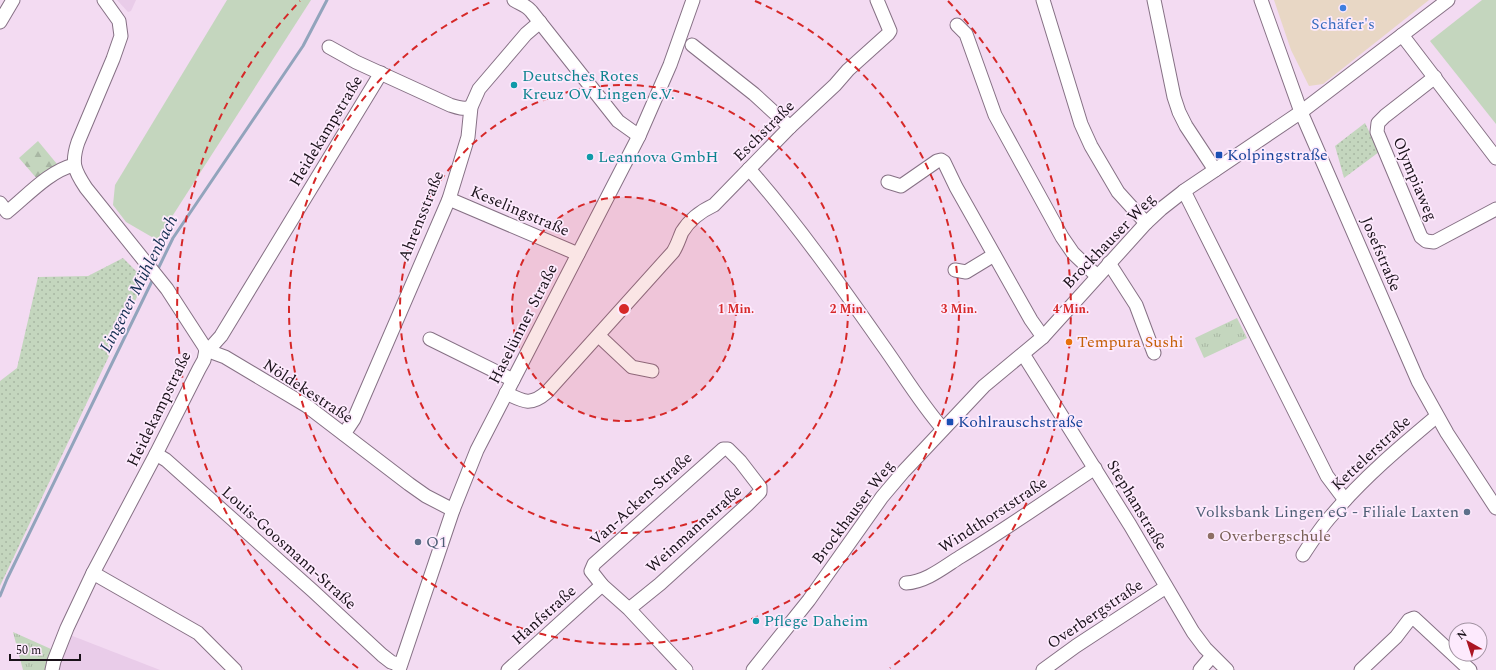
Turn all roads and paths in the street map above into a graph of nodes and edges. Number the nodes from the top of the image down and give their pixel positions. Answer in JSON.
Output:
{"nodes":[{"id":1,"x":13,"y":0,"type":"edge"},
{"id":2,"x":104,"y":0,"type":"edge"},
{"id":3,"x":514,"y":0,"type":"edge"},
{"id":4,"x":693,"y":0,"type":"edge"},
{"id":5,"x":877,"y":0,"type":"edge"},
{"id":6,"x":1043,"y":0,"type":"edge"},
{"id":7,"x":1154,"y":0,"type":"edge"},
{"id":8,"x":1261,"y":0,"type":"edge"},
{"id":9,"x":1448,"y":0,"type":"edge"},
{"id":10,"x":0,"y":22,"type":"edge"},
{"id":11,"x":540,"y":22,"type":"junction"},
{"id":12,"x":957,"y":25,"type":"dead end"},
{"id":13,"x":1402,"y":35,"type":"junction"},
{"id":14,"x":692,"y":45,"type":"dead end"},
{"id":15,"x":329,"y":47,"type":"dead end"},
{"id":16,"x":380,"y":73,"type":"junction"},
{"id":17,"x":1435,"y":77,"type":"junction"},
{"id":18,"x":470,"y":107,"type":"junction"},
{"id":19,"x":1301,"y":112,"type":"junction"},
{"id":20,"x":790,"y":127,"type":"junction"},
{"id":21,"x":639,"y":136,"type":"junction"},
{"id":22,"x":1496,"y":158,"type":"edge"},
{"id":23,"x":74,"y":165,"type":"junction"},
{"id":24,"x":749,"y":169,"type":"junction"},
{"id":25,"x":1215,"y":170,"type":"junction"},
{"id":26,"x":888,"y":182,"type":"dead end"},
{"id":27,"x":1184,"y":191,"type":"junction"},
{"id":28,"x":449,"y":199,"type":"junction"},
{"id":29,"x":0,"y":203,"type":"edge"},
{"id":30,"x":1496,"y":209,"type":"edge"},
{"id":31,"x":1146,"y":223,"type":"junction"},
{"id":32,"x":578,"y":254,"type":"junction"},
{"id":33,"x":994,"y":255,"type":"junction"},
{"id":34,"x":1109,"y":263,"type":"junction"},
{"id":35,"x":955,"y":270,"type":"dead end"},
{"id":36,"x":1097,"y":276,"type":"junction"},
{"id":37,"x":599,"y":336,"type":"junction"},
{"id":38,"x":1043,"y":337,"type":"junction"},
{"id":39,"x":430,"y":339,"type":"dead end"},
{"id":40,"x":206,"y":350,"type":"junction"},
{"id":41,"x":1154,"y":353,"type":"dead end"},
{"id":42,"x":1023,"y":354,"type":"junction"},
{"id":43,"x":652,"y":371,"type":"dead end"},
{"id":44,"x":513,"y":380,"type":"junction"},
{"id":45,"x":506,"y":393,"type":"junction"},
{"id":46,"x":1437,"y":416,"type":"junction"},
{"id":47,"x":943,"y":429,"type":"junction"},
{"id":48,"x":344,"y":434,"type":"junction"},
{"id":49,"x":731,"y":452,"type":"joint"},
{"id":50,"x":156,"y":454,"type":"junction"},
{"id":51,"x":1095,"y":468,"type":"junction"},
{"id":52,"x":1345,"y":500,"type":"junction"},
{"id":53,"x":1496,"y":508,"type":"edge"},
{"id":54,"x":453,"y":510,"type":"junction"},
{"id":55,"x":1304,"y":555,"type":"dead end"},
{"id":56,"x":93,"y":573,"type":"junction"},
{"id":57,"x":906,"y":583,"type":"dead end"},
{"id":58,"x":602,"y":585,"type":"junction"},
{"id":59,"x":1166,"y":587,"type":"junction"},
{"id":60,"x":629,"y":609,"type":"junction"},
{"id":61,"x":1212,"y":656,"type":"junction"},
{"id":62,"x":399,"y":667,"type":"edge"},
{"id":63,"x":516,"y":667,"type":"edge"},
{"id":64,"x":52,"y":670,"type":"edge"},
{"id":65,"x":235,"y":670,"type":"edge"},
{"id":66,"x":686,"y":670,"type":"edge"},
{"id":67,"x":753,"y":670,"type":"edge"},
{"id":68,"x":1043,"y":670,"type":"edge"},
{"id":69,"x":1200,"y":670,"type":"edge"},
{"id":70,"x":1227,"y":670,"type":"edge"},
{"id":71,"x":1361,"y":670,"type":"edge"},
{"id":72,"x":1470,"y":670,"type":"edge"}],
"edges":[{"from":1,"to":10,"type":"street"},
{"from":2,"to":23,"type":"street"},
{"from":3,"to":11,"type":"street"},
{"from":4,"to":21,"type":"street","name":"Haselünner Straße"},
{"from":5,"to":20,"type":"street","name":"Eschstraße"},
{"from":6,"to":31,"type":"street"},
{"from":7,"to":25,"type":"street"},
{"from":8,"to":19,"type":"street","name":"Josefstraße"},
{"from":9,"to":13,"type":"street","name":"Brockhauser Weg"},
{"from":11,"to":18,"type":"street","name":"Ahrensstraße"},
{"from":11,"to":21,"type":"street"},
{"from":12,"to":36,"type":"street"},
{"from":13,"to":17,"type":"street"},
{"from":13,"to":19,"type":"street","name":"Brockhauser Weg"},
{"from":14,"to":20,"type":"street"},
{"from":15,"to":16,"type":"street","name":"Heidekampstraße"},
{"from":16,"to":18,"type":"street","name":"Heidekampstraße"},
{"from":16,"to":40,"type":"street","name":"Heidekampstraße"},
{"from":17,"to":22,"type":"street"},
{"from":17,"to":30,"type":"street","name":"Olympiaweg"},
{"from":18,"to":28,"type":"street","name":"Ahrensstraße"},
{"from":19,"to":25,"type":"street","name":"Brockhauser Weg"},
{"from":19,"to":46,"type":"street","name":"Josefstraße"},
{"from":20,"to":24,"type":"street","name":"Eschstraße"},
{"from":21,"to":32,"type":"street","name":"Haselünner Straße"},
{"from":23,"to":29,"type":"street"},
{"from":23,"to":40,"type":"street"},
{"from":24,"to":37,"type":"street","name":"Eschstraße"},
{"from":24,"to":47,"type":"street"},
{"from":25,"to":27,"type":"street","name":"Brockhauser Weg"},
{"from":26,"to":33,"type":"street"},
{"from":27,"to":31,"type":"street","name":"Brockhauser Weg"},
{"from":27,"to":52,"type":"street"},
{"from":28,"to":32,"type":"street","name":"Keselingstraße"},
{"from":28,"to":48,"type":"street","name":"Ahrensstraße"},
{"from":31,"to":34,"type":"street","name":"Brockhauser Weg"},
{"from":32,"to":44,"type":"street","name":"Haselünner Straße"},
{"from":33,"to":35,"type":"street"},
{"from":33,"to":38,"type":"street"},
{"from":34,"to":36,"type":"street","name":"Brockhauser Weg"},
{"from":34,"to":41,"type":"street"},
{"from":36,"to":38,"type":"street","name":"Brockhauser Weg"},
{"from":37,"to":43,"type":"street"},
{"from":37,"to":45,"type":"street","name":"Eschstraße"},
{"from":38,"to":42,"type":"street","name":"Brockhauser Weg"},
{"from":39,"to":44,"type":"street"},
{"from":40,"to":48,"type":"street","name":"Nöldekestraße"},
{"from":40,"to":50,"type":"street","name":"Heidekampstraße"},
{"from":42,"to":47,"type":"street","name":"Brockhauser Weg"},
{"from":42,"to":51,"type":"street","name":"Stephanstraße"},
{"from":44,"to":45,"type":"street","name":"Haselünner Straße"},
{"from":45,"to":54,"type":"street","name":"Haselünner Straße"},
{"from":46,"to":52,"type":"street","name":"Kettelerstraße"},
{"from":46,"to":53,"type":"street","name":"Josefstraße"},
{"from":47,"to":67,"type":"street","name":"Brockhauser Weg"},
{"from":48,"to":54,"type":"street","name":"Nöldekestraße"},
{"from":49,"to":58,"type":"street","name":"Van-Acken-Straße"},
{"from":49,"to":60,"type":"street","name":"Weinmannstraße"},
{"from":50,"to":56,"type":"street","name":"Heidekampstraße"},
{"from":50,"to":62,"type":"street","name":"Louis-Goosmann-Straße"},
{"from":51,"to":57,"type":"street","name":"Windthorststraße"},
{"from":51,"to":59,"type":"street","name":"Stephanstraße"},
{"from":52,"to":55,"type":"street","name":"Kettelerstraße"},
{"from":54,"to":62,"type":"street","name":"Haselünner Straße"},
{"from":56,"to":64,"type":"street","name":"Heidekampstraße"},
{"from":56,"to":65,"type":"street"},
{"from":58,"to":60,"type":"street"},
{"from":58,"to":63,"type":"street","name":"Hanfstraße"},
{"from":59,"to":61,"type":"street","name":"Stephanstraße"},
{"from":59,"to":68,"type":"street","name":"Overbergstraße"},
{"from":60,"to":66,"type":"street"},
{"from":61,"to":69,"type":"street"},
{"from":61,"to":70,"type":"street","name":"Stephanstraße"},
{"from":71,"to":72,"type":"street"}]}
